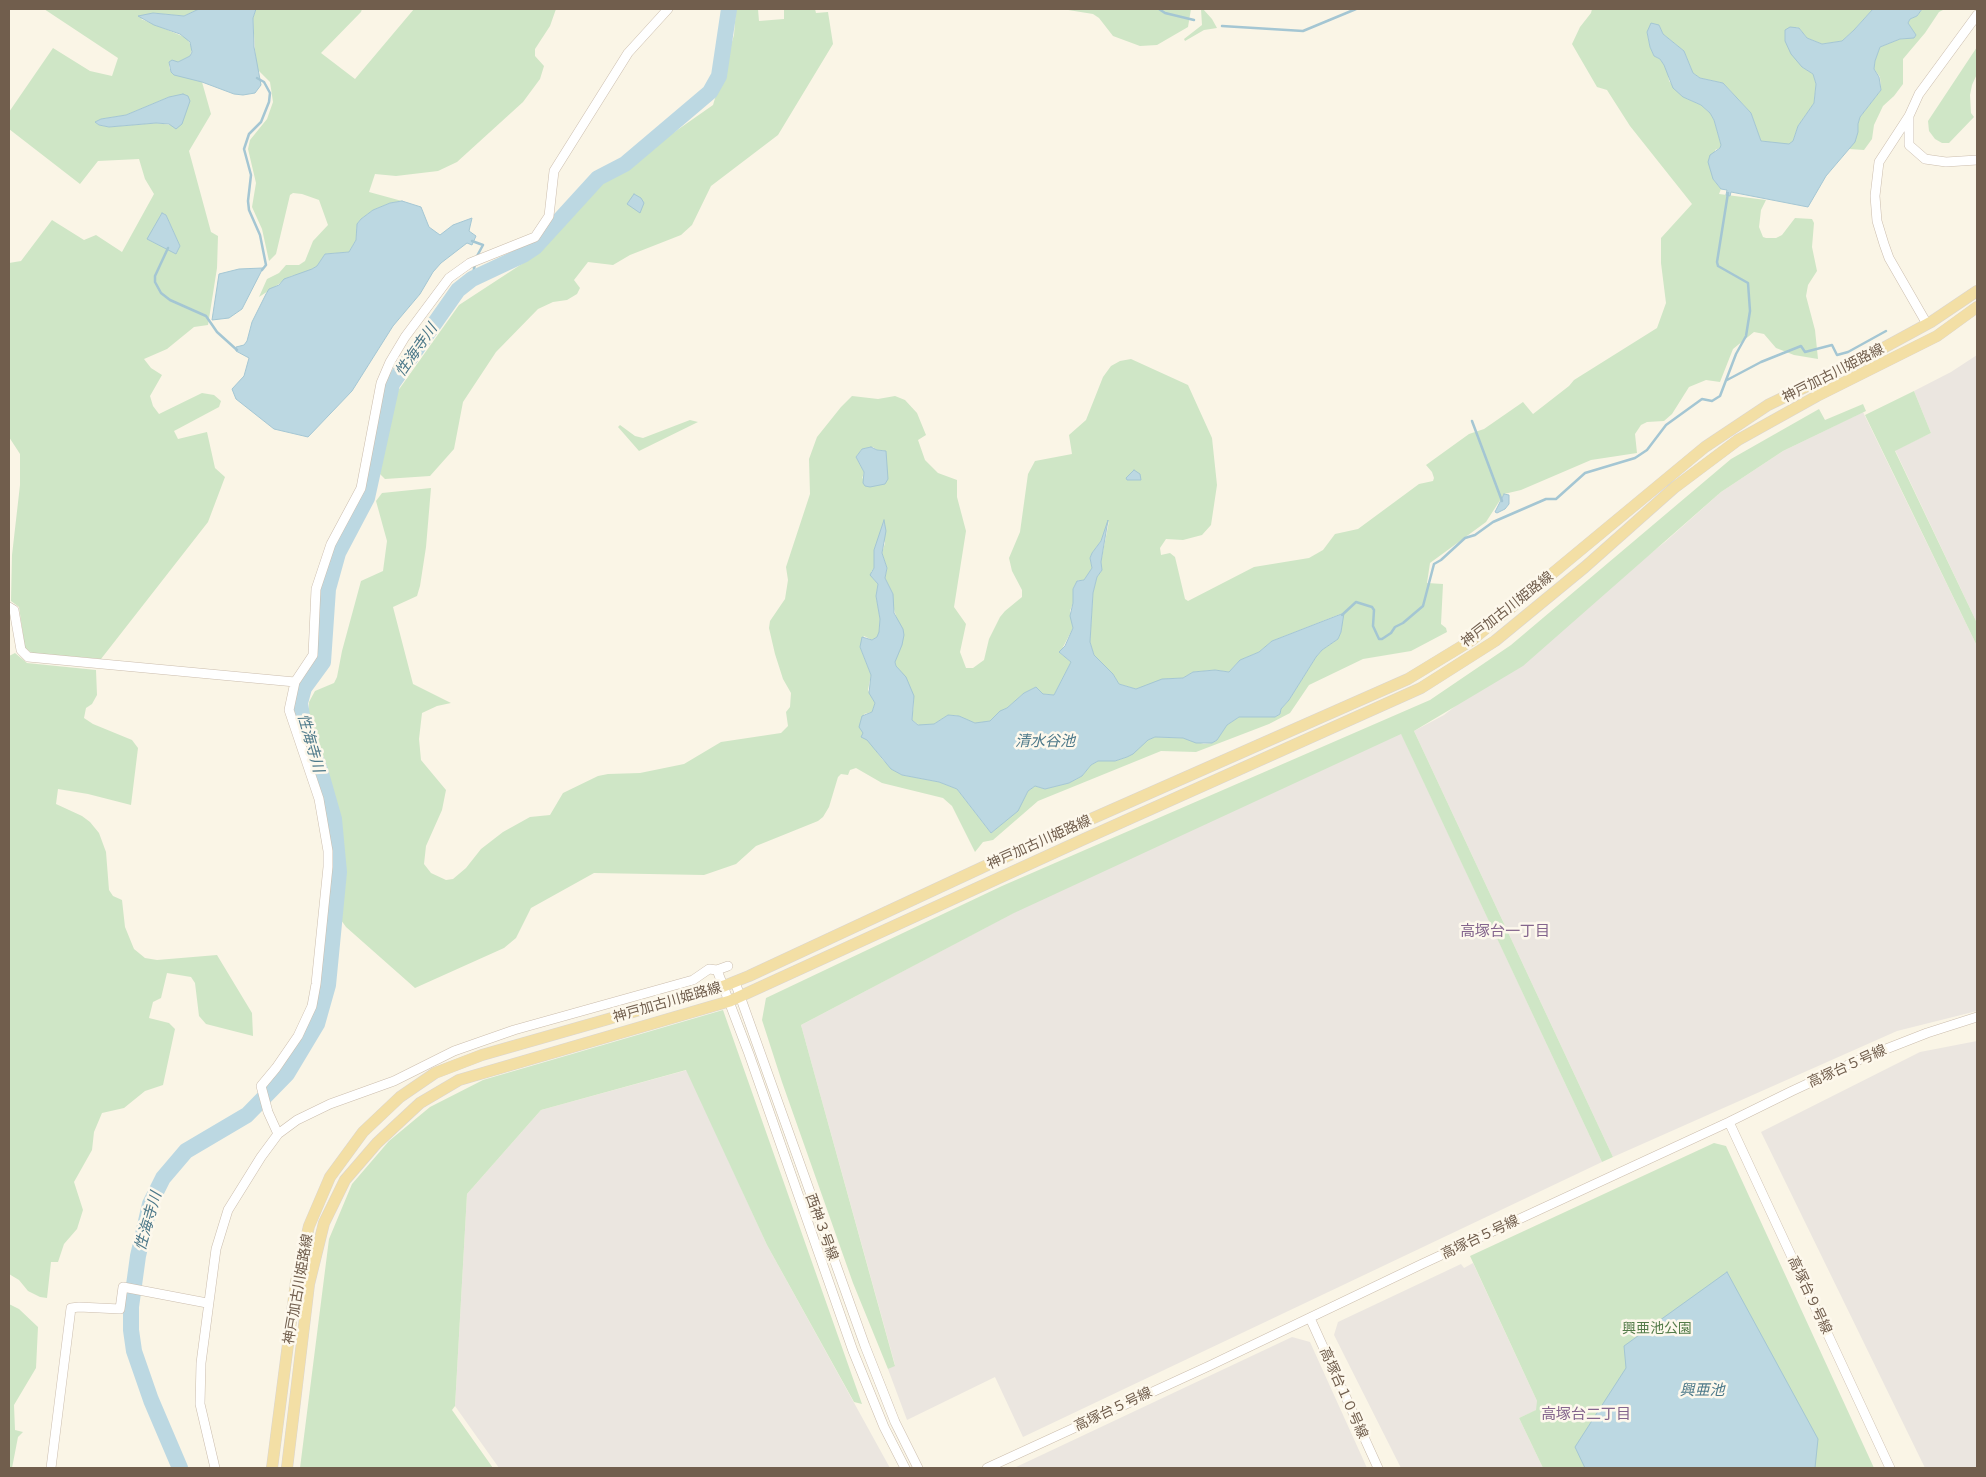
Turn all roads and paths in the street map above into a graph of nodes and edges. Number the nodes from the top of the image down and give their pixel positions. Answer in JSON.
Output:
{"nodes":[{"id":1,"x":668,"y":9,"type":"edge"},
{"id":2,"x":1977,"y":15,"type":"edge"},
{"id":3,"x":1909,"y":116,"type":"junction"},
{"id":4,"x":1890,"y":145,"type":"junction"},
{"id":5,"x":1909,"y":145,"type":"junction"},
{"id":6,"x":1977,"y":160,"type":"edge"},
{"id":7,"x":1977,"y":291,"type":"edge"},
{"id":8,"x":1977,"y":307,"type":"edge"},
{"id":9,"x":1927,"y":324,"type":"junction"},
{"id":10,"x":9,"y":607,"type":"edge"},
{"id":11,"x":294,"y":682,"type":"junction"},
{"id":12,"x":728,"y":966,"type":"dead end"},
{"id":13,"x":717,"y":970,"type":"junction"},
{"id":14,"x":729,"y":984,"type":"junction"},
{"id":15,"x":735,"y":998,"type":"junction"},
{"id":16,"x":1977,"y":1017,"type":"edge"},
{"id":17,"x":1730,"y":1122,"type":"junction"},
{"id":18,"x":278,"y":1134,"type":"junction"},
{"id":19,"x":208,"y":1303,"type":"junction"},
{"id":20,"x":1310,"y":1318,"type":"junction"},
{"id":21,"x":51,"y":1468,"type":"edge"},
{"id":22,"x":215,"y":1468,"type":"edge"},
{"id":23,"x":272,"y":1468,"type":"edge"},
{"id":24,"x":287,"y":1468,"type":"edge"},
{"id":25,"x":905,"y":1468,"type":"edge"},
{"id":26,"x":918,"y":1468,"type":"edge"},
{"id":27,"x":987,"y":1468,"type":"edge"},
{"id":28,"x":1378,"y":1468,"type":"edge"},
{"id":29,"x":1890,"y":1468,"type":"edge"}],
"edges":[{"from":1,"to":11,"type":"street"},
{"from":2,"to":3,"type":"street"},
{"from":3,"to":4,"type":"street"},
{"from":3,"to":5,"type":"street"},
{"from":4,"to":5,"type":"street"},
{"from":4,"to":9,"type":"street"},
{"from":5,"to":6,"type":"street"},
{"from":7,"to":9,"type":"main road","name":"神戸加古川姫路線"},
{"from":8,"to":15,"type":"main road","name":"神戸加古川姫路線"},
{"from":9,"to":14,"type":"main road","name":"神戸加古川姫路線"},
{"from":10,"to":11,"type":"street"},
{"from":11,"to":18,"type":"street"},
{"from":12,"to":13,"type":"street"},
{"from":13,"to":14,"type":"street"},
{"from":13,"to":18,"type":"street"},
{"from":14,"to":15,"type":"street"},
{"from":14,"to":23,"type":"main road","name":"神戸加古川姫路線"},
{"from":15,"to":24,"type":"main road","name":"神戸加古川姫路線"},
{"from":15,"to":25,"type":"street","name":"西神３号線"},
{"from":15,"to":26,"type":"street","name":"西神３号線"},
{"from":16,"to":17,"type":"street","name":"高塚台５号線"},
{"from":17,"to":20,"type":"street","name":"高塚台５号線"},
{"from":17,"to":29,"type":"street","name":"高塚台９号線"},
{"from":18,"to":19,"type":"street"},
{"from":19,"to":21,"type":"street"},
{"from":19,"to":22,"type":"street"},
{"from":20,"to":27,"type":"street","name":"高塚台５号線"},
{"from":20,"to":28,"type":"street","name":"高塚台１０号線"}]}
